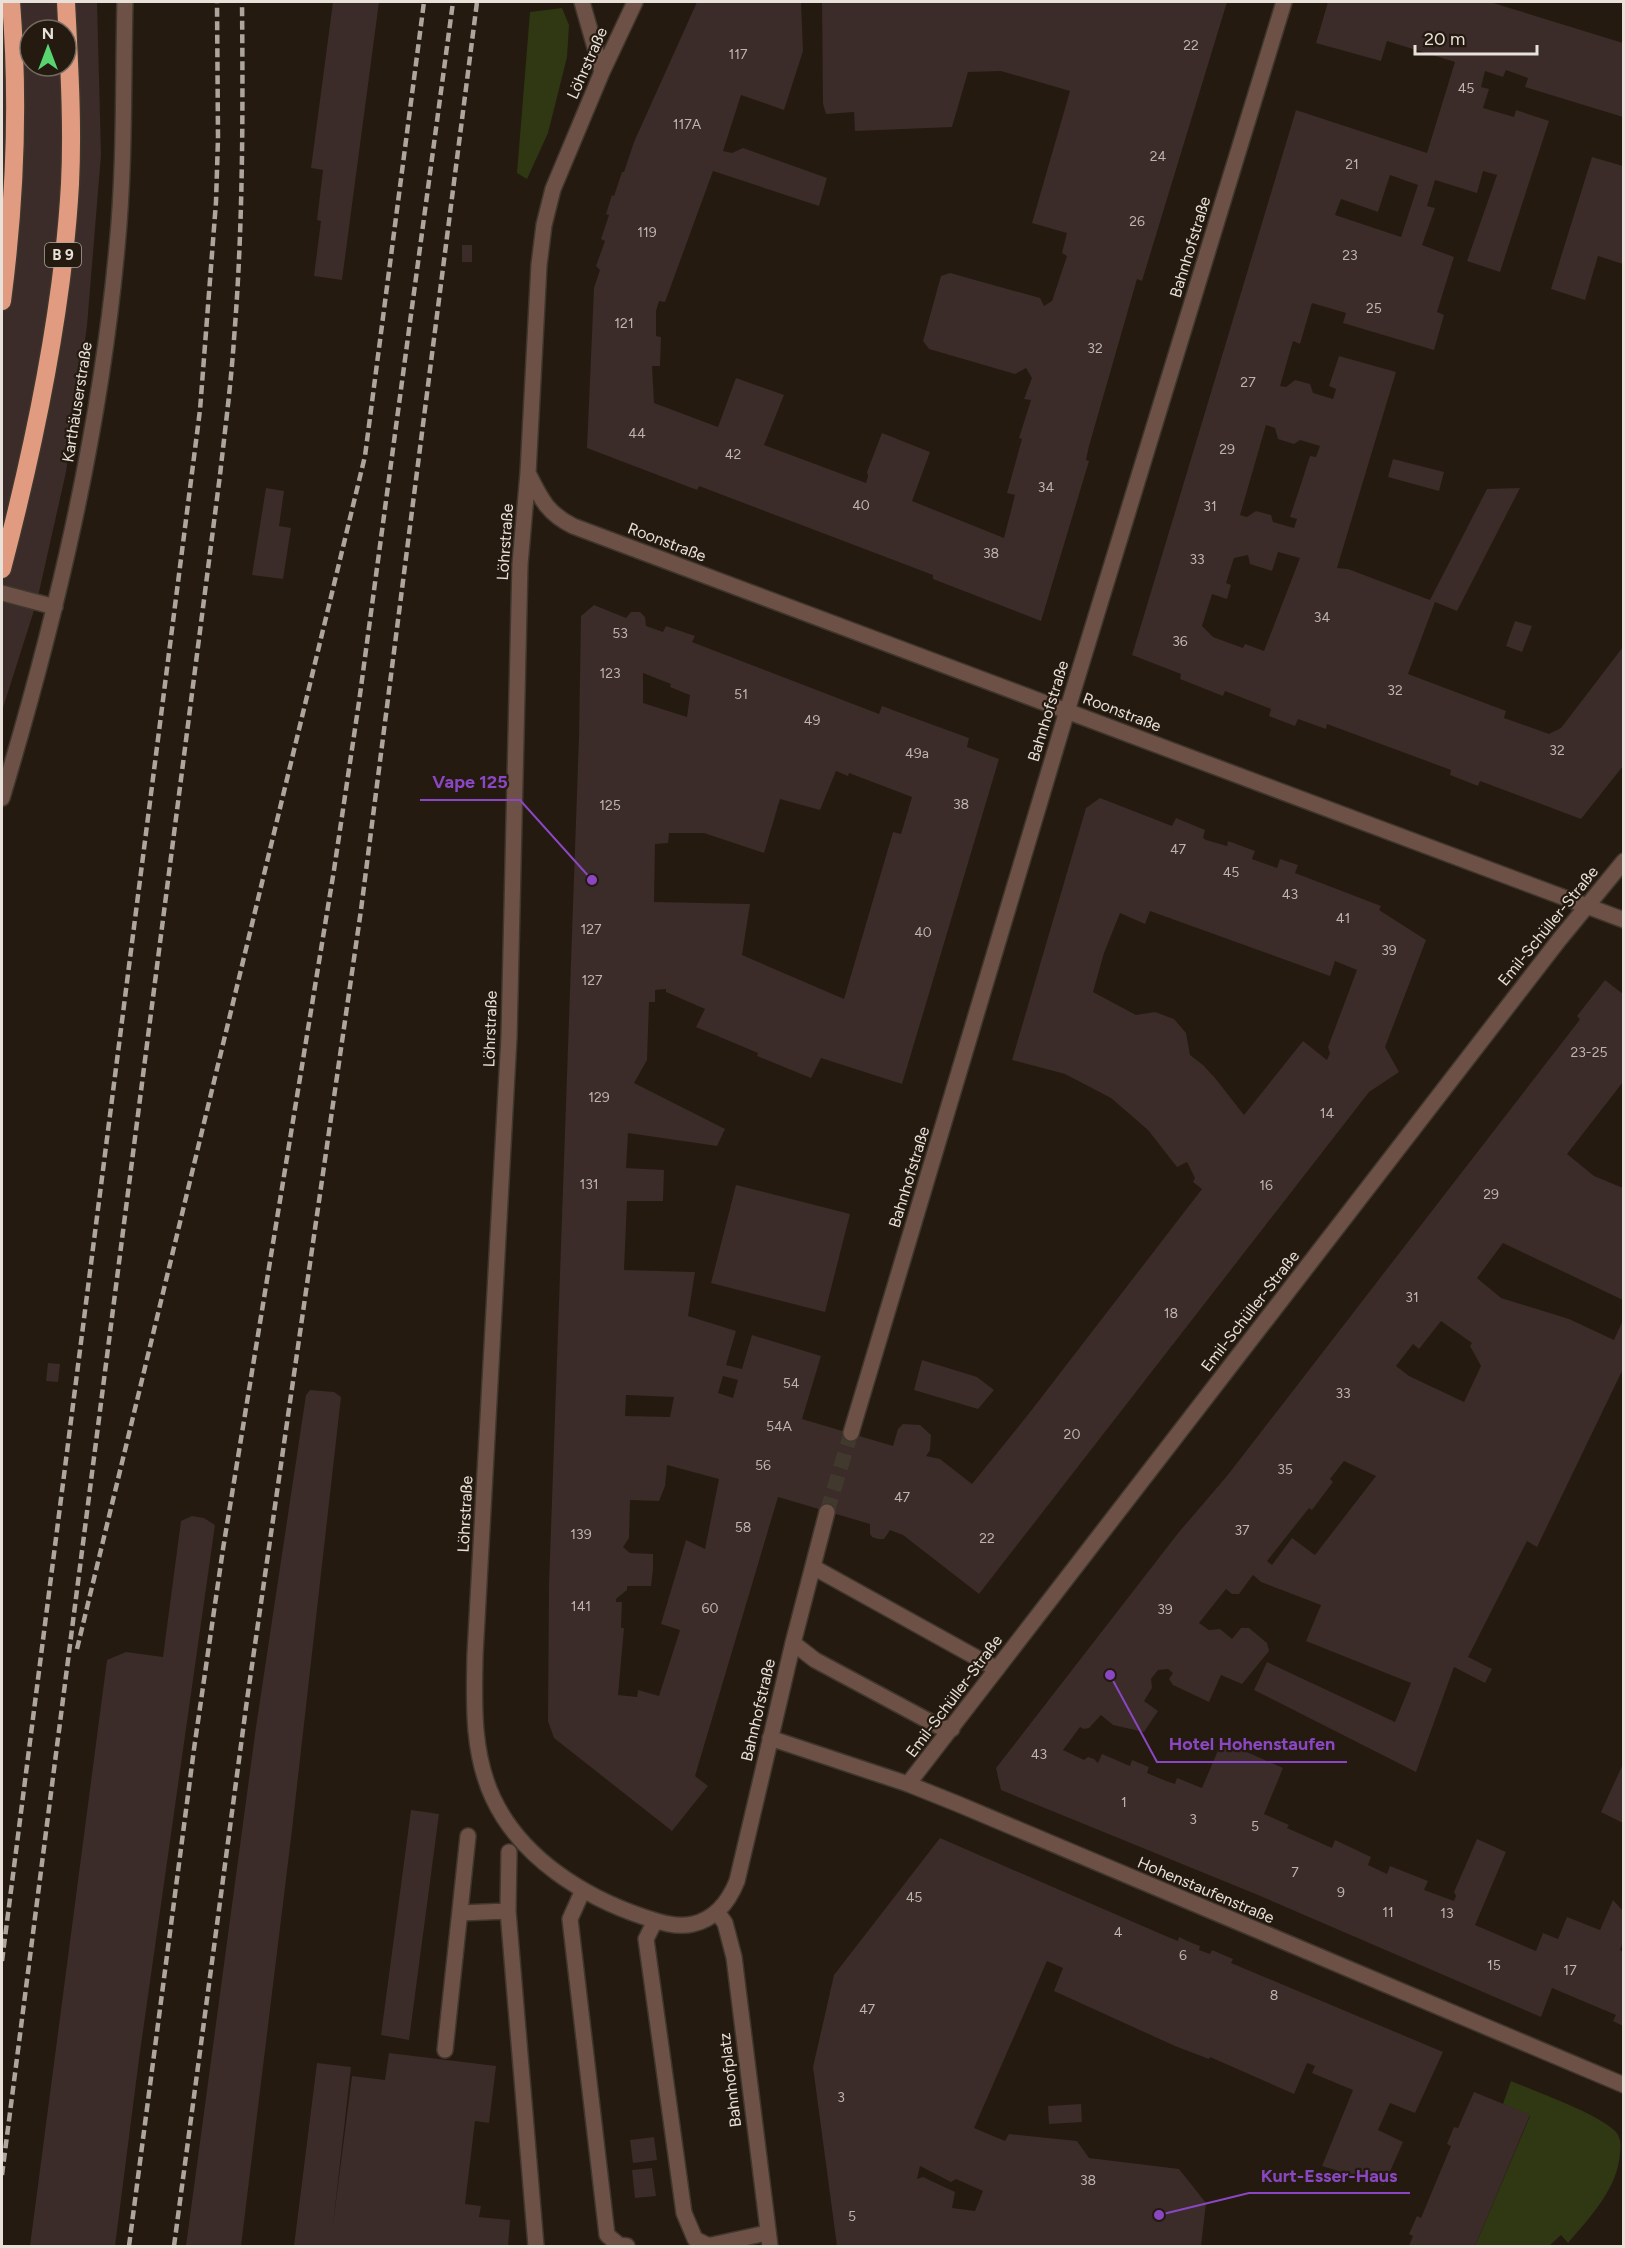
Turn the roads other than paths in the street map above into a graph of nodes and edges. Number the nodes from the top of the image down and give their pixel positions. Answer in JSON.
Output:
{"nodes":[{"id":1,"x":11,"y":2,"type":"edge"},
{"id":2,"x":66,"y":2,"type":"edge"},
{"id":3,"x":125,"y":2,"type":"edge"},
{"id":4,"x":582,"y":2,"type":"edge"},
{"id":5,"x":634,"y":2,"type":"edge"},
{"id":6,"x":1284,"y":2,"type":"edge"},
{"id":7,"x":602,"y":72,"type":"junction"},
{"id":8,"x":2,"y":301,"type":"edge"},
{"id":9,"x":528,"y":473,"type":"junction"},
{"id":10,"x":18,"y":505,"type":"junction"},
{"id":11,"x":2,"y":541,"type":"edge"},
{"id":12,"x":2,"y":569,"type":"edge"},
{"id":13,"x":2,"y":593,"type":"edge"},
{"id":14,"x":55,"y":607,"type":"junction"},
{"id":15,"x":1067,"y":711,"type":"junction"},
{"id":16,"x":2,"y":798,"type":"edge"},
{"id":17,"x":1623,"y":861,"type":"edge"},
{"id":18,"x":1587,"y":907,"type":"junction"},
{"id":19,"x":1623,"y":921,"type":"edge"},
{"id":20,"x":851,"y":1433,"type":"tunnel mouth"},
{"id":21,"x":827,"y":1512,"type":"tunnel mouth"},
{"id":22,"x":813,"y":1567,"type":"junction"},
{"id":23,"x":793,"y":1643,"type":"junction"},
{"id":24,"x":997,"y":1669,"type":"junction"},
{"id":25,"x":952,"y":1729,"type":"junction"},
{"id":26,"x":770,"y":1738,"type":"junction"},
{"id":27,"x":908,"y":1784,"type":"junction"},
{"id":28,"x":468,"y":1836,"type":"dead end"},
{"id":29,"x":509,"y":1852,"type":"dead end"},
{"id":30,"x":583,"y":1890,"type":"junction"},
{"id":31,"x":508,"y":1911,"type":"junction"},
{"id":32,"x":460,"y":1912,"type":"junction"},
{"id":33,"x":717,"y":1912,"type":"junction"},
{"id":34,"x":655,"y":1921,"type":"junction"},
{"id":35,"x":444,"y":2050,"type":"dead end"},
{"id":36,"x":1623,"y":2085,"type":"edge"},
{"id":37,"x":768,"y":2240,"type":"edge"},
{"id":38,"x":708,"y":2246,"type":"edge"},
{"id":39,"x":536,"y":2247,"type":"edge"},
{"id":40,"x":627,"y":2247,"type":"edge"}],
"edges":[{"from":1,"to":8,"type":"highway"},
{"from":2,"to":10,"type":"highway","number":"B 9"},
{"from":3,"to":14,"type":"street","name":"Karthäuserstraße"},
{"from":4,"to":7,"type":"street"},
{"from":5,"to":7,"type":"street","name":"Löhrstraße"},
{"from":6,"to":15,"type":"street","name":"Bahnhofstraße"},
{"from":7,"to":9,"type":"street","name":"Löhrstraße"},
{"from":9,"to":15,"type":"street","name":"Roonstraße"},
{"from":9,"to":30,"type":"street","name":"Löhrstraße"},
{"from":10,"to":11,"type":"highway","number":"B 9"},
{"from":10,"to":12,"type":"highway","number":"B 9"},
{"from":13,"to":14,"type":"street"},
{"from":14,"to":16,"type":"street","name":"Karthäuserstraße"},
{"from":15,"to":18,"type":"street","name":"Roonstraße"},
{"from":15,"to":20,"type":"street","name":"Bahnhofstraße"},
{"from":17,"to":18,"type":"street","name":"Emil-Schüller-Straße"},
{"from":18,"to":19,"type":"street","name":"Roonstraße"},
{"from":18,"to":24,"type":"street","name":"Emil-Schüller-Straße"},
{"from":21,"to":22,"type":"street","name":"Bahnhofstraße"},
{"from":22,"to":23,"type":"street","name":"Bahnhofstraße"},
{"from":22,"to":24,"type":"street"},
{"from":23,"to":25,"type":"street"},
{"from":23,"to":26,"type":"street","name":"Bahnhofstraße"},
{"from":24,"to":25,"type":"street","name":"Emil-Schüller-Straße"},
{"from":25,"to":27,"type":"street","name":"Emil-Schüller-Straße"},
{"from":26,"to":27,"type":"street","name":"Hohenstaufenstraße"},
{"from":26,"to":33,"type":"street","name":"Bahnhofstraße"},
{"from":27,"to":36,"type":"street","name":"Hohenstaufenstraße"},
{"from":28,"to":32,"type":"street"},
{"from":29,"to":31,"type":"street"},
{"from":30,"to":34,"type":"street","name":"Löhrstraße"},
{"from":30,"to":40,"type":"street"},
{"from":31,"to":32,"type":"street"},
{"from":31,"to":39,"type":"street"},
{"from":32,"to":35,"type":"street"},
{"from":33,"to":34,"type":"street","name":"Löhrstraße"},
{"from":33,"to":37,"type":"street","name":"Bahnhofplatz"},
{"from":34,"to":38,"type":"street"},
{"from":37,"to":38,"type":"street"}]}
